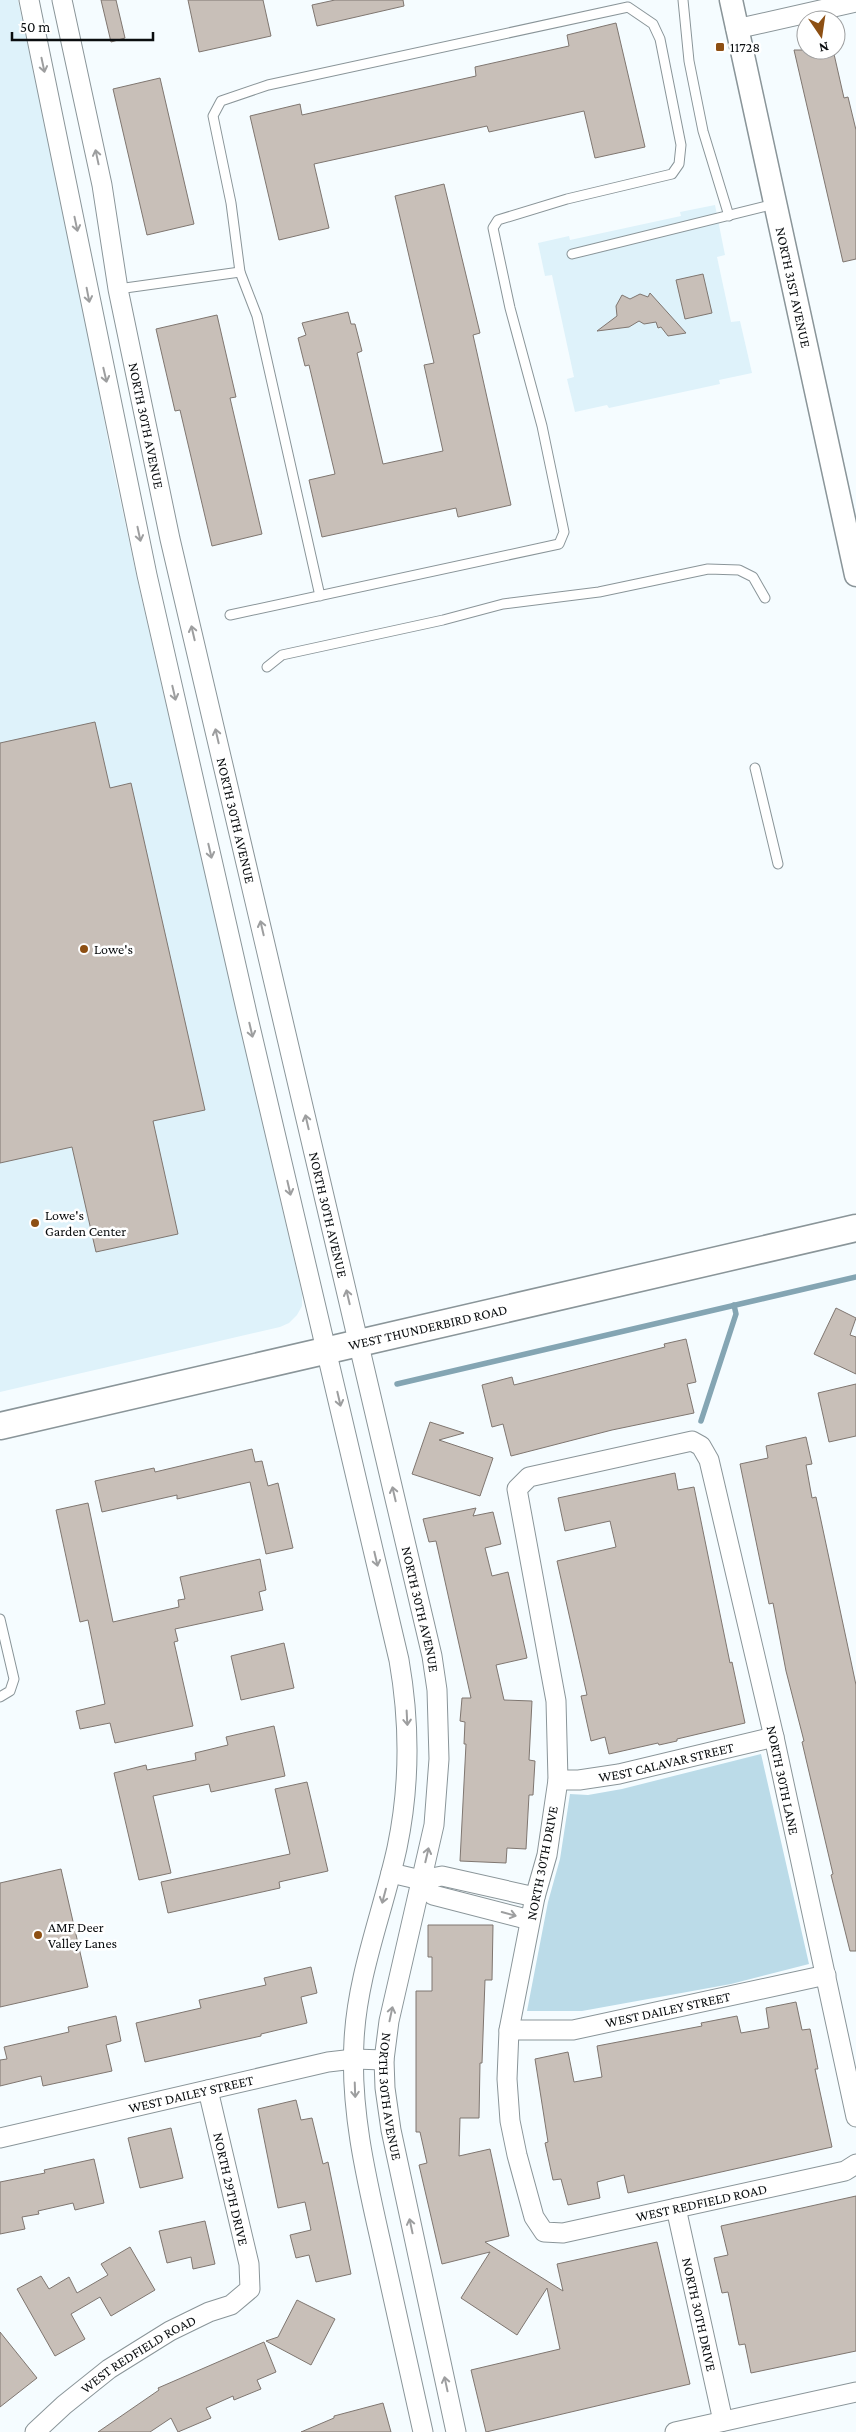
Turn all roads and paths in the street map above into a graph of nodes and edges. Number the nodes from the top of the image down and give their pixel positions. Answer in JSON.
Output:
{"nodes":[{"id":1,"x":29,"y":0,"type":"edge"},
{"id":2,"x":62,"y":0,"type":"edge"},
{"id":3,"x":683,"y":0,"type":"edge"},
{"id":4,"x":731,"y":0,"type":"edge"},
{"id":5,"x":856,"y":2,"type":"edge"},
{"id":6,"x":736,"y":29,"type":"junction"},
{"id":7,"x":775,"y":204,"type":"junction"},
{"id":8,"x":729,"y":216,"type":"junction"},
{"id":9,"x":572,"y":254,"type":"dead end"},
{"id":10,"x":240,"y":272,"type":"junction"},
{"id":11,"x":118,"y":289,"type":"junction"},
{"id":12,"x":856,"y":574,"type":"edge"},
{"id":13,"x":320,"y":596,"type":"junction"},
{"id":14,"x":765,"y":598,"type":"dead end"},
{"id":15,"x":230,"y":616,"type":"dead end"},
{"id":16,"x":267,"y":666,"type":"dead end"},
{"id":17,"x":755,"y":768,"type":"dead end"},
{"id":18,"x":778,"y":864,"type":"dead end"},
{"id":19,"x":856,"y":1228,"type":"edge"},
{"id":20,"x":359,"y":1345,"type":"junction"},
{"id":21,"x":328,"y":1352,"type":"junction"},
{"id":22,"x":0,"y":1426,"type":"edge"},
{"id":23,"x":702,"y":1446,"type":"joint"},
{"id":24,"x":0,"y":1619,"type":"edge"},
{"id":25,"x":0,"y":1697,"type":"edge"},
{"id":26,"x":774,"y":1737,"type":"junction"},
{"id":27,"x":558,"y":1780,"type":"junction"},
{"id":28,"x":391,"y":1873,"type":"junction"},
{"id":29,"x":421,"y":1880,"type":"junction"},
{"id":30,"x":535,"y":1897,"type":"junction"},
{"id":31,"x":530,"y":1920,"type":"junction"},
{"id":32,"x":826,"y":1975,"type":"junction"},
{"id":33,"x":509,"y":2030,"type":"junction"},
{"id":34,"x":354,"y":2059,"type":"junction"},
{"id":35,"x":384,"y":2060,"type":"junction"},
{"id":36,"x":208,"y":2090,"type":"junction"},
{"id":37,"x":856,"y":2117,"type":"edge"},
{"id":38,"x":0,"y":2138,"type":"edge"},
{"id":39,"x":856,"y":2164,"type":"edge"},
{"id":40,"x":676,"y":2208,"type":"junction"},
{"id":41,"x":544,"y":2232,"type":"joint"},
{"id":42,"x":250,"y":2289,"type":"joint"},
{"id":43,"x":856,"y":2392,"type":"edge"},
{"id":44,"x":723,"y":2421,"type":"junction"},
{"id":45,"x":35,"y":2432,"type":"edge"},
{"id":46,"x":423,"y":2432,"type":"edge"},
{"id":47,"x":456,"y":2432,"type":"edge"},
{"id":48,"x":675,"y":2432,"type":"edge"}],
"edges":[{"from":1,"to":21,"type":"street","one_way":true},
{"from":11,"to":2,"type":"street","name":"NORTH 30TH AVENUE","one_way":true},
{"from":3,"to":8,"type":"lane"},
{"from":4,"to":6,"type":"street","name":"NORTH 31ST AVENUE"},
{"from":5,"to":6,"type":"street"},
{"from":6,"to":7,"type":"street","name":"NORTH 31ST AVENUE"},
{"from":7,"to":8,"type":"lane"},
{"from":7,"to":12,"type":"street","name":"NORTH 31ST AVENUE"},
{"from":8,"to":9,"type":"lane"},
{"from":10,"to":11,"type":"lane"},
{"from":10,"to":13,"type":"lane"},
{"from":10,"to":13,"type":"lane"},
{"from":20,"to":11,"type":"street","name":"NORTH 30TH AVENUE","one_way":true},
{"from":13,"to":15,"type":"lane"},
{"from":14,"to":16,"type":"lane"},
{"from":17,"to":18,"type":"lane"},
{"from":19,"to":20,"type":"main road","name":"WEST THUNDERBIRD ROAD"},
{"from":20,"to":21,"type":"main road","name":"WEST THUNDERBIRD ROAD"},
{"from":29,"to":20,"type":"street","name":"NORTH 30TH AVENUE","one_way":true},
{"from":21,"to":22,"type":"main road","name":"WEST THUNDERBIRD ROAD"},
{"from":21,"to":28,"type":"street","one_way":true},
{"from":23,"to":26,"type":"street","name":"NORTH 30TH LANE"},
{"from":23,"to":27,"type":"street","name":"NORTH 30TH DRIVE"},
{"from":24,"to":25,"type":"lane"},
{"from":26,"to":27,"type":"street","name":"WEST CALAVAR STREET"},
{"from":26,"to":32,"type":"street","name":"NORTH 30TH LANE"},
{"from":27,"to":30,"type":"street","name":"NORTH 30TH DRIVE"},
{"from":28,"to":29,"type":"street"},
{"from":28,"to":34,"type":"street","one_way":true},
{"from":29,"to":30,"type":"street"},
{"from":29,"to":31,"type":"street","one_way":true},
{"from":35,"to":29,"type":"street","name":"NORTH 30TH AVENUE","one_way":true},
{"from":30,"to":31,"type":"street","name":"NORTH 30TH DRIVE"},
{"from":31,"to":33,"type":"street","name":"NORTH 30TH DRIVE"},
{"from":32,"to":33,"type":"street","name":"WEST DAILEY STREET"},
{"from":32,"to":37,"type":"street","name":"NORTH 30TH LANE"},
{"from":33,"to":41,"type":"street","name":"NORTH 30TH DRIVE"},
{"from":34,"to":35,"type":"street","name":"WEST DAILEY STREET"},
{"from":34,"to":36,"type":"street","name":"WEST DAILEY STREET"},
{"from":34,"to":46,"type":"street","one_way":true},
{"from":47,"to":35,"type":"street","name":"NORTH 30TH AVENUE","one_way":true},
{"from":36,"to":38,"type":"street","name":"WEST DAILEY STREET"},
{"from":36,"to":42,"type":"street","name":"NORTH 29TH DRIVE"},
{"from":39,"to":40,"type":"street","name":"WEST REDFIELD ROAD"},
{"from":40,"to":41,"type":"street","name":"WEST REDFIELD ROAD"},
{"from":40,"to":44,"type":"street","name":"NORTH 30TH DRIVE"},
{"from":42,"to":45,"type":"street","name":"WEST REDFIELD ROAD"},
{"from":43,"to":44,"type":"street"},
{"from":44,"to":48,"type":"street"}]}
